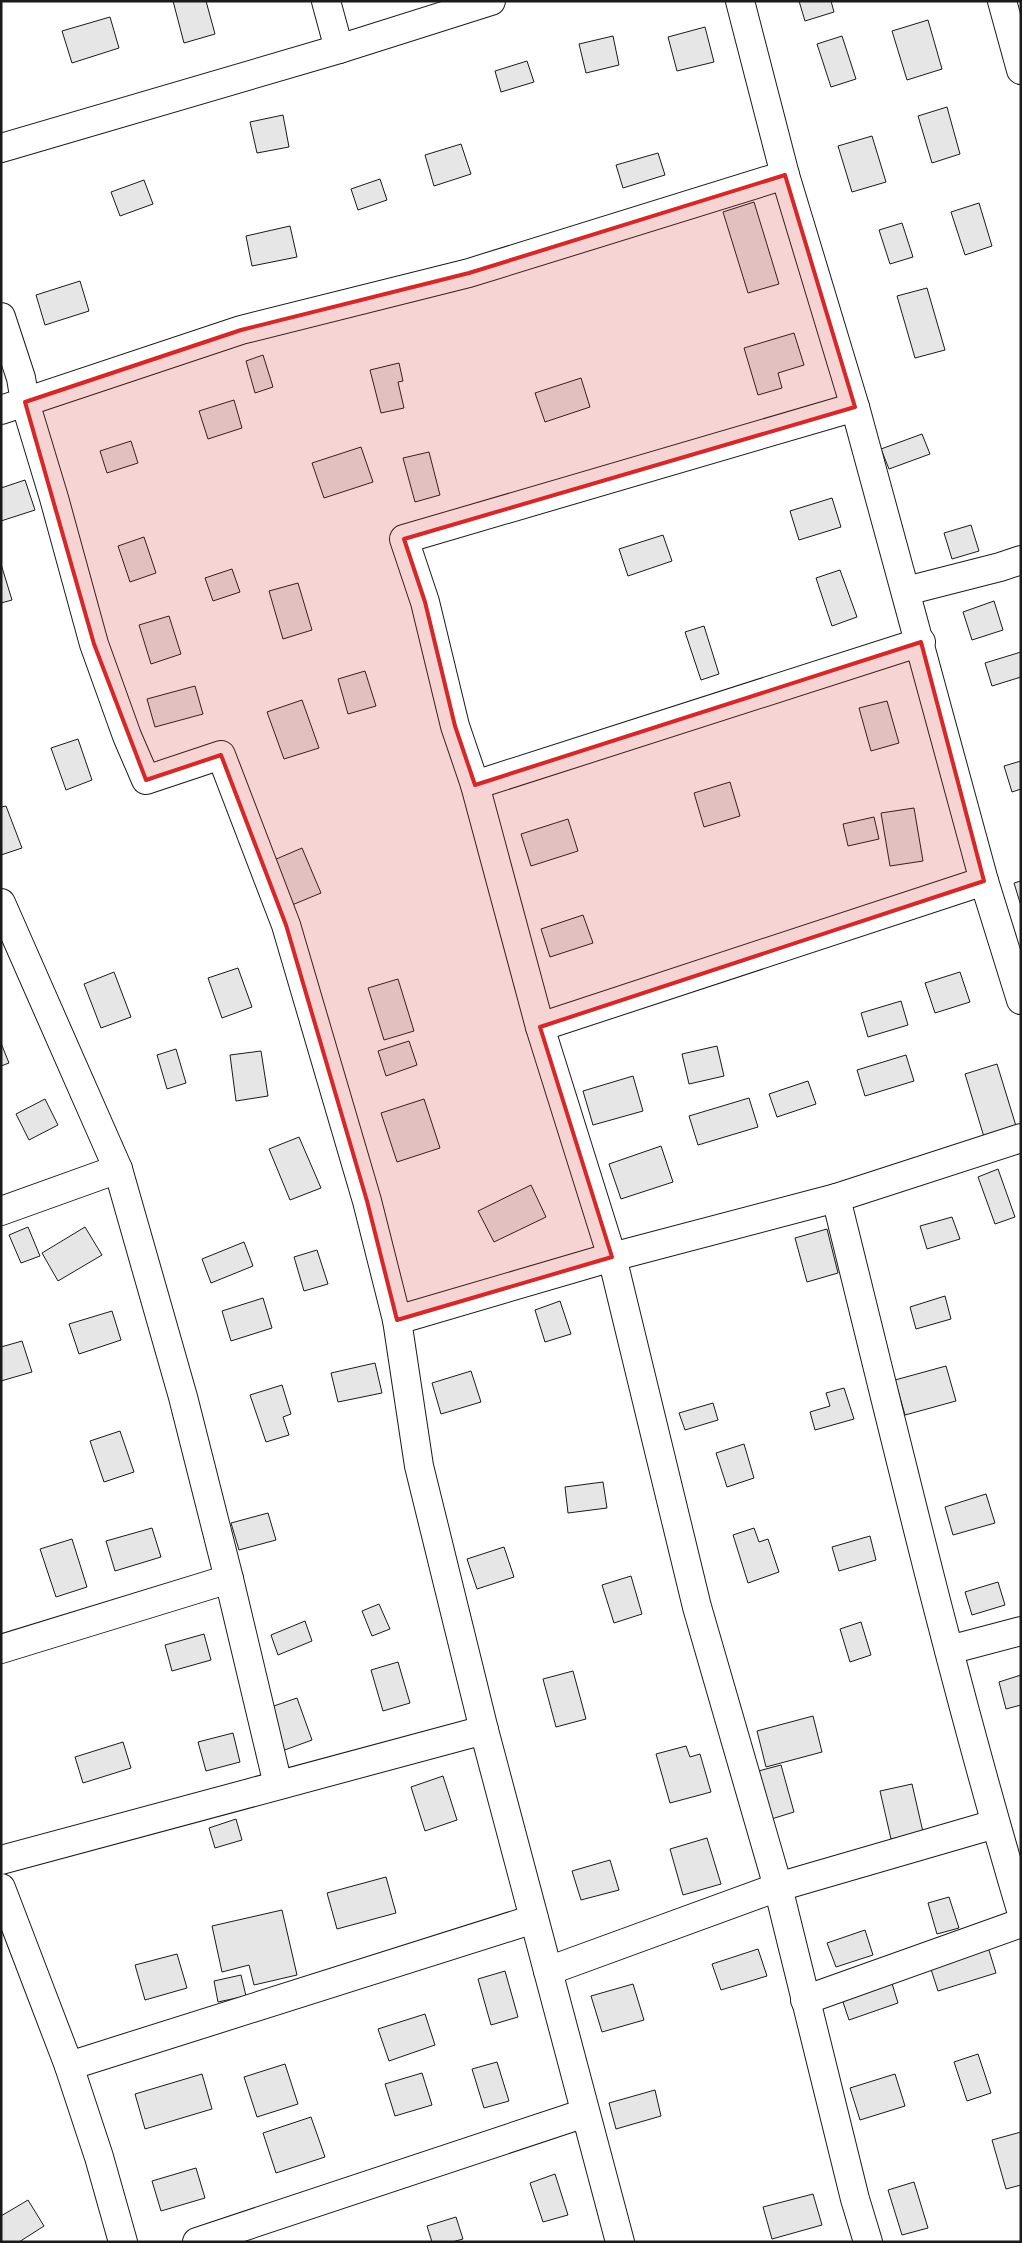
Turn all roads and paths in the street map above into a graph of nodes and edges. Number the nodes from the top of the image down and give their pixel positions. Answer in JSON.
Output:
{"nodes":[{"id":1,"x":326,"y":1,"type":"edge"},
{"id":2,"x":491,"y":1,"type":"edge"},
{"id":3,"x":740,"y":1,"type":"edge"},
{"id":4,"x":1002,"y":1,"type":"edge"},
{"id":5,"x":339,"y":48,"type":"junction"},
{"id":6,"x":1021,"y":70,"type":"edge"},
{"id":7,"x":1,"y":148,"type":"edge"},
{"id":8,"x":785,"y":175,"type":"junction"},
{"id":9,"x":1,"y":317,"type":"edge"},
{"id":10,"x":13,"y":406,"type":"edge"},
{"id":11,"x":855,"y":407,"type":"junction"},
{"id":12,"x":1021,"y":560,"type":"edge"},
{"id":13,"x":906,"y":590,"type":"junction"},
{"id":14,"x":920,"y":642,"type":"junction"},
{"id":15,"x":475,"y":785,"type":"junction"},
{"id":16,"x":984,"y":880,"type":"junction"},
{"id":17,"x":1,"y":903,"type":"edge"},
{"id":18,"x":1021,"y":1000,"type":"edge"},
{"id":19,"x":540,"y":1027,"type":"junction"},
{"id":20,"x":1021,"y":1138,"type":"edge"},
{"id":21,"x":118,"y":1169,"type":"junction"},
{"id":22,"x":836,"y":1198,"type":"junction"},
{"id":23,"x":1,"y":1211,"type":"edge"},
{"id":24,"x":612,"y":1257,"type":"junction"},
{"id":25,"x":397,"y":1320,"type":"junction"},
{"id":26,"x":229,"y":1579,"type":"junction"},
{"id":27,"x":1021,"y":1631,"type":"edge"},
{"id":28,"x":1,"y":1649,"type":"edge"},
{"id":29,"x":950,"y":1650,"type":"junction"},
{"id":30,"x":484,"y":1730,"type":"junction"},
{"id":31,"x":278,"y":1785,"type":"junction"},
{"id":32,"x":995,"y":1824,"type":"junction"},
{"id":33,"x":1,"y":1860,"type":"edge"},
{"id":34,"x":778,"y":1887,"type":"junction"},
{"id":35,"x":1,"y":1888,"type":"edge"},
{"id":36,"x":1021,"y":1910,"type":"edge"},
{"id":37,"x":534,"y":1919,"type":"junction"},
{"id":38,"x":1021,"y":1922,"type":"edge"},
{"id":39,"x":548,"y":1971,"type":"junction"},
{"id":40,"x":805,"y":2000,"type":"junction"},
{"id":41,"x":69,"y":2066,"type":"junction"},
{"id":42,"x":585,"y":2113,"type":"junction"},
{"id":43,"x":123,"y":2242,"type":"edge"},
{"id":44,"x":197,"y":2242,"type":"edge"},
{"id":45,"x":620,"y":2242,"type":"edge"},
{"id":46,"x":868,"y":2242,"type":"edge"}],
"edges":[{"from":1,"to":5,"type":"street"},
{"from":2,"to":5,"type":"street"},
{"from":3,"to":8,"type":"street"},
{"from":4,"to":6,"type":"street"},
{"from":5,"to":7,"type":"street"},
{"from":8,"to":10,"type":"street"},
{"from":8,"to":11,"type":"street"},
{"from":9,"to":10,"type":"street"},
{"from":10,"to":25,"type":"street"},
{"from":11,"to":13,"type":"street"},
{"from":11,"to":15,"type":"street"},
{"from":12,"to":13,"type":"street"},
{"from":13,"to":14,"type":"street"},
{"from":14,"to":15,"type":"street"},
{"from":14,"to":16,"type":"street"},
{"from":15,"to":19,"type":"street"},
{"from":16,"to":18,"type":"street"},
{"from":16,"to":19,"type":"street"},
{"from":17,"to":21,"type":"street"},
{"from":19,"to":24,"type":"street"},
{"from":20,"to":22,"type":"street"},
{"from":21,"to":23,"type":"street"},
{"from":21,"to":26,"type":"street"},
{"from":22,"to":24,"type":"street"},
{"from":22,"to":29,"type":"street"},
{"from":24,"to":25,"type":"street"},
{"from":24,"to":34,"type":"street"},
{"from":25,"to":30,"type":"street"},
{"from":26,"to":28,"type":"street"},
{"from":26,"to":31,"type":"street"},
{"from":27,"to":29,"type":"street"},
{"from":29,"to":32,"type":"street"},
{"from":30,"to":31,"type":"street"},
{"from":30,"to":37,"type":"street"},
{"from":31,"to":33,"type":"street"},
{"from":32,"to":34,"type":"street"},
{"from":32,"to":36,"type":"street"},
{"from":34,"to":39,"type":"street"},
{"from":34,"to":40,"type":"street"},
{"from":35,"to":41,"type":"street"},
{"from":37,"to":39,"type":"street"},
{"from":37,"to":41,"type":"street"},
{"from":38,"to":40,"type":"street"},
{"from":39,"to":42,"type":"street"},
{"from":40,"to":46,"type":"street"},
{"from":41,"to":43,"type":"street"},
{"from":42,"to":44,"type":"street"},
{"from":42,"to":45,"type":"street"}]}
